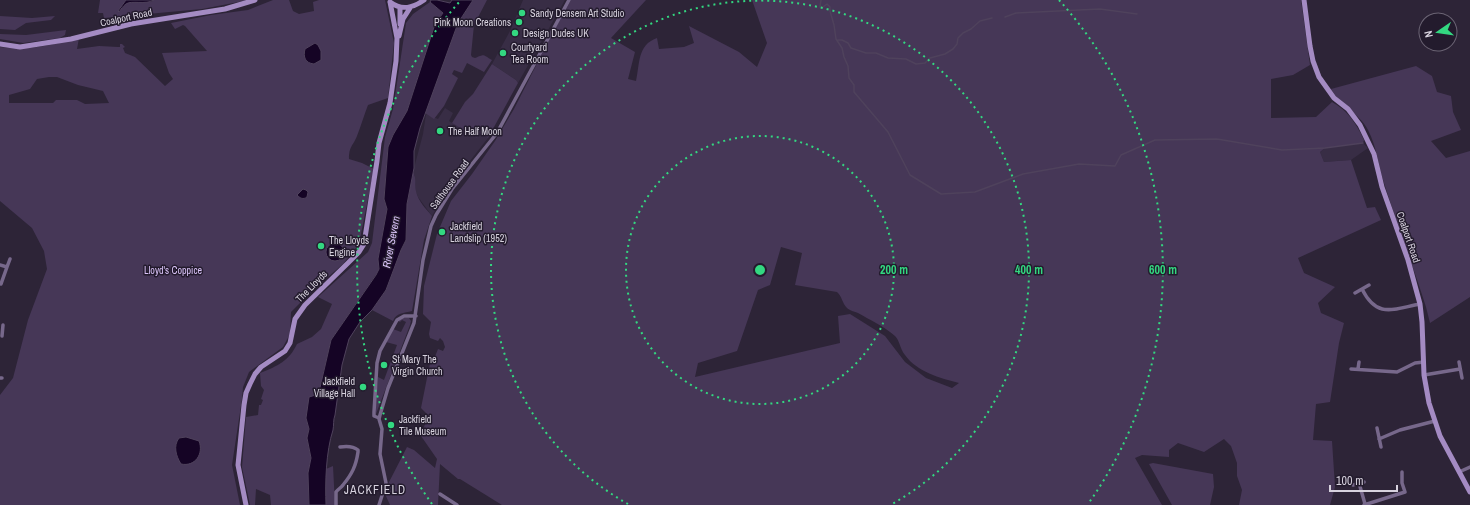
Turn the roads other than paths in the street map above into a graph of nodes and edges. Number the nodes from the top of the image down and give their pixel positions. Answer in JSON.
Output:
{"nodes":[{"id":1,"x":255,"y":0,"type":"edge"},
{"id":2,"x":424,"y":0,"type":"edge"},
{"id":3,"x":569,"y":0,"type":"edge"},
{"id":4,"x":1304,"y":0,"type":"edge"},
{"id":5,"x":389,"y":1,"type":"edge"},
{"id":6,"x":400,"y":7,"type":"junction"},
{"id":7,"x":410,"y":8,"type":"junction"},
{"id":8,"x":400,"y":29,"type":"junction"},
{"id":9,"x":397,"y":43,"type":"junction"},
{"id":10,"x":0,"y":44,"type":"edge"},
{"id":11,"x":10,"y":259,"type":"dead end"},
{"id":12,"x":0,"y":265,"type":"edge"},
{"id":13,"x":7,"y":267,"type":"junction"},
{"id":14,"x":1,"y":284,"type":"dead end"},
{"id":15,"x":1369,"y":285,"type":"dead end"},
{"id":16,"x":1362,"y":289,"type":"junction"},
{"id":17,"x":1355,"y":293,"type":"dead end"},
{"id":18,"x":1420,"y":304,"type":"junction"},
{"id":19,"x":416,"y":316,"type":"junction"},
{"id":20,"x":2,"y":326,"type":"dead end"},
{"id":21,"x":1,"y":331,"type":"edge"},
{"id":22,"x":2,"y":336,"type":"dead end"},
{"id":23,"x":1359,"y":362,"type":"dead end"},
{"id":24,"x":1424,"y":362,"type":"junction"},
{"id":25,"x":1459,"y":362,"type":"dead end"},
{"id":26,"x":1351,"y":368,"type":"dead end"},
{"id":27,"x":1358,"y":369,"type":"junction"},
{"id":28,"x":1460,"y":369,"type":"junction"},
{"id":29,"x":1424,"y":375,"type":"junction"},
{"id":30,"x":1462,"y":378,"type":"dead end"},
{"id":31,"x":379,"y":418,"type":"junction"},
{"id":32,"x":1435,"y":421,"type":"junction"},
{"id":33,"x":1377,"y":428,"type":"dead end"},
{"id":34,"x":1379,"y":439,"type":"junction"},
{"id":35,"x":1381,"y":447,"type":"dead end"},
{"id":36,"x":340,"y":448,"type":"dead end"},
{"id":37,"x":1470,"y":467,"type":"edge"},
{"id":38,"x":1402,"y":472,"type":"dead end"},
{"id":39,"x":1459,"y":472,"type":"junction"},
{"id":40,"x":1364,"y":482,"type":"dead end"},
{"id":41,"x":1358,"y":484,"type":"junction"},
{"id":42,"x":1353,"y":485,"type":"dead end"},
{"id":43,"x":1404,"y":492,"type":"junction"},
{"id":44,"x":1470,"y":492,"type":"edge"},
{"id":45,"x":440,"y":494,"type":"dead end"},
{"id":46,"x":1408,"y":497,"type":"dead end"},
{"id":47,"x":246,"y":505,"type":"edge"},
{"id":48,"x":336,"y":505,"type":"edge"},
{"id":49,"x":379,"y":505,"type":"edge"},
{"id":50,"x":457,"y":505,"type":"edge"},
{"id":51,"x":1365,"y":505,"type":"edge"}],
"edges":[{"from":1,"to":10,"type":"street","name":"Coalport Road"},
{"from":2,"to":7,"type":"street"},
{"from":3,"to":19,"type":"street","name":"Salthouse Road"},
{"from":4,"to":18,"type":"street","name":"Coalport Road"},
{"from":5,"to":6,"type":"street"},
{"from":5,"to":9,"type":"street","name":"The Lloyds"},
{"from":6,"to":7,"type":"street"},
{"from":6,"to":8,"type":"street"},
{"from":7,"to":8,"type":"street"},
{"from":8,"to":9,"type":"street"},
{"from":9,"to":47,"type":"street","name":"The Lloyds"},
{"from":11,"to":13,"type":"street"},
{"from":12,"to":13,"type":"street"},
{"from":13,"to":14,"type":"street"},
{"from":15,"to":16,"type":"street"},
{"from":16,"to":17,"type":"street"},
{"from":16,"to":18,"type":"street"},
{"from":18,"to":24,"type":"street","name":"Coalport Road"},
{"from":19,"to":31,"type":"street","name":"Salthouse Road"},
{"from":19,"to":31,"type":"street"},
{"from":20,"to":21,"type":"street"},
{"from":21,"to":22,"type":"street"},
{"from":23,"to":27,"type":"street"},
{"from":24,"to":27,"type":"street"},
{"from":24,"to":29,"type":"street","name":"Coalport Road"},
{"from":25,"to":28,"type":"street"},
{"from":26,"to":27,"type":"street"},
{"from":28,"to":29,"type":"street"},
{"from":28,"to":30,"type":"street"},
{"from":29,"to":32,"type":"street","name":"Coalport Road"},
{"from":31,"to":49,"type":"street"},
{"from":32,"to":34,"type":"street"},
{"from":32,"to":39,"type":"street","name":"Coalport Road"},
{"from":33,"to":34,"type":"street"},
{"from":34,"to":35,"type":"street"},
{"from":36,"to":48,"type":"street"},
{"from":37,"to":39,"type":"street"},
{"from":38,"to":43,"type":"street"},
{"from":39,"to":44,"type":"street","name":"Coalport Road"},
{"from":40,"to":41,"type":"street"},
{"from":41,"to":42,"type":"street"},
{"from":41,"to":51,"type":"street"},
{"from":43,"to":46,"type":"street"},
{"from":43,"to":51,"type":"street"},
{"from":45,"to":50,"type":"street"}]}
